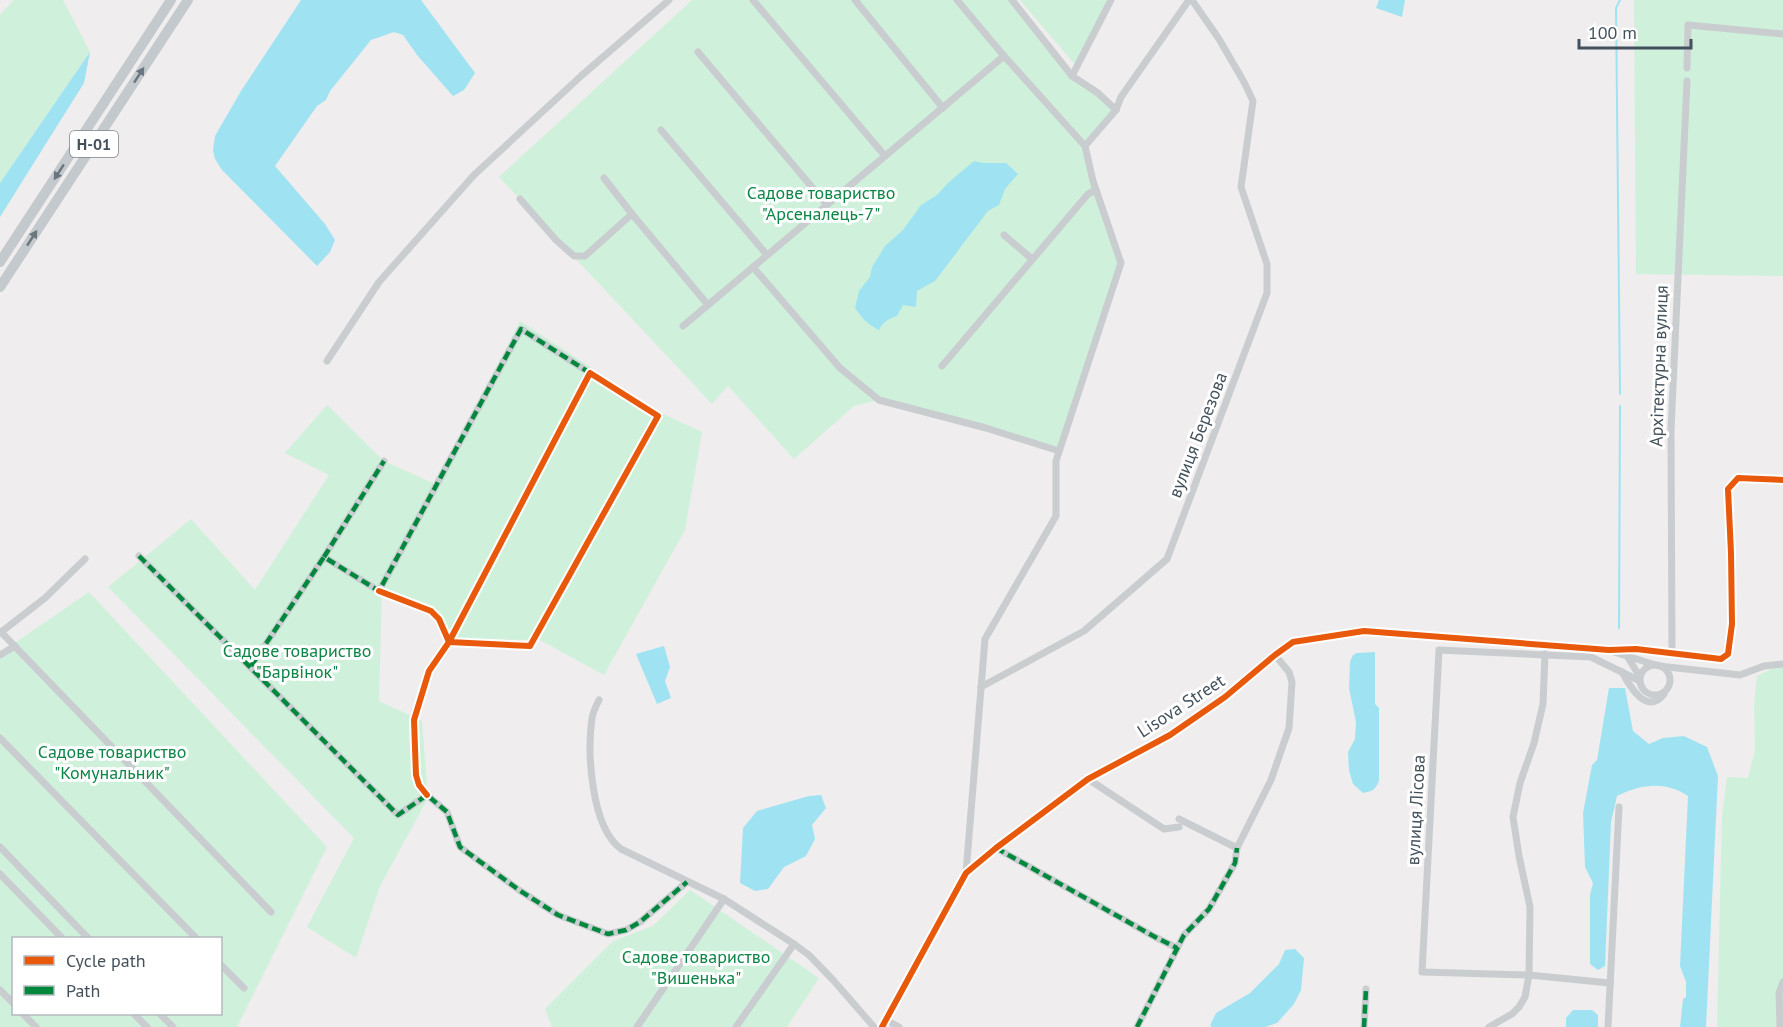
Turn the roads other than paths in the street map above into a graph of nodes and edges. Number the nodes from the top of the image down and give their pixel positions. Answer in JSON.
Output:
{"nodes":[{"id":1,"x":171,"y":0,"type":"edge"},
{"id":2,"x":188,"y":0,"type":"edge"},
{"id":3,"x":669,"y":0,"type":"edge"},
{"id":4,"x":753,"y":0,"type":"edge"},
{"id":5,"x":855,"y":0,"type":"edge"},
{"id":6,"x":957,"y":0,"type":"edge"},
{"id":7,"x":1012,"y":0,"type":"edge"},
{"id":8,"x":1111,"y":0,"type":"edge"},
{"id":9,"x":1191,"y":0,"type":"edge"},
{"id":10,"x":1783,"y":34,"type":"edge"},
{"id":11,"x":698,"y":52,"type":"dead end"},
{"id":12,"x":1004,"y":56,"type":"junction"},
{"id":13,"x":1687,"y":68,"type":"dead end"},
{"id":14,"x":1072,"y":76,"type":"junction"},
{"id":15,"x":1687,"y":81,"type":"dead end"},
{"id":16,"x":943,"y":108,"type":"junction"},
{"id":17,"x":1116,"y":110,"type":"junction"},
{"id":18,"x":661,"y":130,"type":"dead end"},
{"id":19,"x":1085,"y":146,"type":"junction"},
{"id":20,"x":885,"y":156,"type":"junction"},
{"id":21,"x":604,"y":178,"type":"dead end"},
{"id":22,"x":1096,"y":190,"type":"junction"},
{"id":23,"x":520,"y":199,"type":"dead end"},
{"id":24,"x":827,"y":205,"type":"junction"},
{"id":25,"x":632,"y":213,"type":"junction"},
{"id":26,"x":1004,"y":236,"type":"dead end"},
{"id":27,"x":767,"y":255,"type":"junction"},
{"id":28,"x":1032,"y":259,"type":"junction"},
{"id":29,"x":0,"y":262,"type":"edge"},
{"id":30,"x":753,"y":267,"type":"junction"},
{"id":31,"x":0,"y":287,"type":"edge"},
{"id":32,"x":708,"y":304,"type":"junction"},
{"id":33,"x":683,"y":326,"type":"dead end"},
{"id":34,"x":327,"y":361,"type":"dead end"},
{"id":35,"x":942,"y":366,"type":"dead end"},
{"id":36,"x":590,"y":373,"type":"junction"},
{"id":37,"x":1059,"y":451,"type":"junction"},
{"id":38,"x":384,"y":461,"type":"dead end"},
{"id":39,"x":1783,"y":480,"type":"edge"},
{"id":40,"x":139,"y":556,"type":"dead end"},
{"id":41,"x":324,"y":557,"type":"junction"},
{"id":42,"x":85,"y":560,"type":"dead end"},
{"id":43,"x":379,"y":591,"type":"junction"},
{"id":44,"x":1,"y":632,"type":"edge"},
{"id":45,"x":449,"y":642,"type":"junction"},
{"id":46,"x":15,"y":646,"type":"junction"},
{"id":47,"x":1609,"y":650,"type":"junction"},
{"id":48,"x":1672,"y":653,"type":"junction"},
{"id":49,"x":1545,"y":654,"type":"junction"},
{"id":50,"x":0,"y":655,"type":"edge"},
{"id":51,"x":1275,"y":655,"type":"junction"},
{"id":52,"x":1627,"y":656,"type":"junction"},
{"id":53,"x":1783,"y":664,"type":"edge"},
{"id":54,"x":251,"y":666,"type":"junction"},
{"id":55,"x":1659,"y":666,"type":"junction"},
{"id":56,"x":1622,"y":672,"type":"junction"},
{"id":57,"x":1640,"y":679,"type":"junction"},
{"id":58,"x":981,"y":687,"type":"junction"},
{"id":59,"x":1667,"y":689,"type":"junction"},
{"id":60,"x":599,"y":700,"type":"dead end"},
{"id":61,"x":0,"y":738,"type":"edge"},
{"id":62,"x":1088,"y":779,"type":"junction"},
{"id":63,"x":428,"y":795,"type":"junction"},
{"id":64,"x":1619,"y":807,"type":"dead end"},
{"id":65,"x":1179,"y":819,"type":"dead end"},
{"id":66,"x":1179,"y":827,"type":"dead end"},
{"id":67,"x":0,"y":847,"type":"edge"},
{"id":68,"x":996,"y":848,"type":"junction"},
{"id":69,"x":1237,"y":849,"type":"junction"},
{"id":70,"x":966,"y":873,"type":"junction"},
{"id":71,"x":0,"y":874,"type":"edge"},
{"id":72,"x":687,"y":882,"type":"junction"},
{"id":73,"x":724,"y":898,"type":"junction"},
{"id":74,"x":270,"y":912,"type":"dead end"},
{"id":75,"x":60,"y":937,"type":"edge"},
{"id":76,"x":86,"y":937,"type":"edge"},
{"id":77,"x":194,"y":937,"type":"edge"},
{"id":78,"x":794,"y":944,"type":"junction"},
{"id":79,"x":1178,"y":948,"type":"junction"},
{"id":80,"x":222,"y":966,"type":"edge"},
{"id":81,"x":1529,"y":975,"type":"junction"},
{"id":82,"x":1783,"y":982,"type":"edge"},
{"id":83,"x":1610,"y":983,"type":"junction"},
{"id":84,"x":244,"y":988,"type":"dead end"},
{"id":85,"x":1365,"y":989,"type":"dead end"},
{"id":86,"x":0,"y":990,"type":"edge"},
{"id":87,"x":12,"y":1002,"type":"edge"},
{"id":88,"x":24,"y":1015,"type":"edge"},
{"id":89,"x":135,"y":1015,"type":"edge"},
{"id":90,"x":161,"y":1015,"type":"edge"},
{"id":91,"x":886,"y":1020,"type":"junction"},
{"id":92,"x":36,"y":1027,"type":"edge"},
{"id":93,"x":147,"y":1027,"type":"edge"},
{"id":94,"x":173,"y":1027,"type":"edge"},
{"id":95,"x":637,"y":1027,"type":"edge"},
{"id":96,"x":736,"y":1027,"type":"edge"},
{"id":97,"x":874,"y":1027,"type":"edge"},
{"id":98,"x":882,"y":1027,"type":"edge"},
{"id":99,"x":899,"y":1027,"type":"edge"},
{"id":100,"x":1137,"y":1027,"type":"edge"},
{"id":101,"x":1364,"y":1027,"type":"edge"},
{"id":102,"x":1489,"y":1027,"type":"edge"},
{"id":103,"x":1608,"y":1027,"type":"edge"},
{"id":104,"x":1780,"y":1027,"type":"edge"}],
"edges":[{"from":1,"to":29,"type":"main road","number":"Н-01","one_way":true},
{"from":31,"to":2,"type":"main road","number":"Н-01","one_way":true},
{"from":3,"to":34,"type":"street"},
{"from":4,"to":20,"type":"street"},
{"from":5,"to":16,"type":"street"},
{"from":6,"to":12,"type":"street"},
{"from":7,"to":14,"type":"street"},
{"from":8,"to":14,"type":"street"},
{"from":9,"to":17,"type":"street"},
{"from":9,"to":58,"type":"street","name":"вулиця Березова"},
{"from":10,"to":13,"type":"street"},
{"from":11,"to":24,"type":"street"},
{"from":12,"to":16,"type":"street"},
{"from":12,"to":19,"type":"street"},
{"from":14,"to":17,"type":"street"},
{"from":15,"to":48,"type":"street","name":"Архітектурна вулиця"},
{"from":16,"to":20,"type":"street"},
{"from":17,"to":19,"type":"street"},
{"from":18,"to":27,"type":"street"},
{"from":19,"to":22,"type":"street"},
{"from":20,"to":24,"type":"street"},
{"from":21,"to":25,"type":"street"},
{"from":22,"to":28,"type":"street"},
{"from":22,"to":37,"type":"street"},
{"from":23,"to":25,"type":"street"},
{"from":24,"to":27,"type":"street"},
{"from":25,"to":32,"type":"street"},
{"from":26,"to":28,"type":"street"},
{"from":27,"to":30,"type":"street"},
{"from":28,"to":35,"type":"street"},
{"from":30,"to":32,"type":"street"},
{"from":30,"to":37,"type":"street"},
{"from":32,"to":33,"type":"street"},
{"from":36,"to":43,"type":"street"},
{"from":36,"to":45,"type":"street"},
{"from":36,"to":45,"type":"street"},
{"from":37,"to":58,"type":"street"},
{"from":38,"to":41,"type":"street"},
{"from":39,"to":48,"type":"street"},
{"from":40,"to":54,"type":"street"},
{"from":41,"to":43,"type":"street"},
{"from":41,"to":54,"type":"street"},
{"from":42,"to":44,"type":"street"},
{"from":43,"to":45,"type":"street"},
{"from":44,"to":46,"type":"street"},
{"from":45,"to":63,"type":"street"},
{"from":46,"to":50,"type":"street"},
{"from":46,"to":74,"type":"street"},
{"from":47,"to":48,"type":"street"},
{"from":47,"to":51,"type":"street","name":"Lisova Street"},
{"from":47,"to":52,"type":"street"},
{"from":49,"to":56,"type":"street"},
{"from":49,"to":81,"type":"street"},
{"from":49,"to":81,"type":"street","name":"вулиця Лісова"},
{"from":51,"to":62,"type":"street","name":"Lisova Street"},
{"from":51,"to":69,"type":"street"},
{"from":52,"to":55,"type":"street"},
{"from":52,"to":57,"type":"street"},
{"from":53,"to":55,"type":"street"},
{"from":54,"to":63,"type":"street"},
{"from":55,"to":57,"type":"street"},
{"from":55,"to":59,"type":"street"},
{"from":56,"to":57,"type":"street"},
{"from":56,"to":59,"type":"street"},
{"from":57,"to":59,"type":"street"},
{"from":58,"to":70,"type":"street"},
{"from":60,"to":72,"type":"street"},
{"from":61,"to":77,"type":"street"},
{"from":62,"to":66,"type":"street"},
{"from":62,"to":68,"type":"street","name":"Lisova Street"},
{"from":63,"to":72,"type":"street"},
{"from":64,"to":83,"type":"street"},
{"from":65,"to":69,"type":"street"},
{"from":67,"to":76,"type":"street"},
{"from":68,"to":70,"type":"street","name":"Lisova Street"},
{"from":68,"to":79,"type":"street"},
{"from":69,"to":79,"type":"street"},
{"from":70,"to":91,"type":"street","name":"Lisova Street"},
{"from":71,"to":75,"type":"street"},
{"from":72,"to":73,"type":"street"},
{"from":73,"to":78,"type":"street"},
{"from":73,"to":95,"type":"street"},
{"from":78,"to":96,"type":"street"},
{"from":78,"to":97,"type":"street"},
{"from":79,"to":100,"type":"street"},
{"from":80,"to":84,"type":"street"},
{"from":81,"to":83,"type":"street"},
{"from":81,"to":102,"type":"street"},
{"from":82,"to":104,"type":"street"},
{"from":83,"to":103,"type":"street"},
{"from":85,"to":101,"type":"street"},
{"from":86,"to":87,"type":"street"},
{"from":88,"to":92,"type":"street"},
{"from":89,"to":93,"type":"street"},
{"from":90,"to":94,"type":"street"},
{"from":91,"to":98,"type":"street","name":"Lisova Street"},
{"from":91,"to":99,"type":"street"}]}
